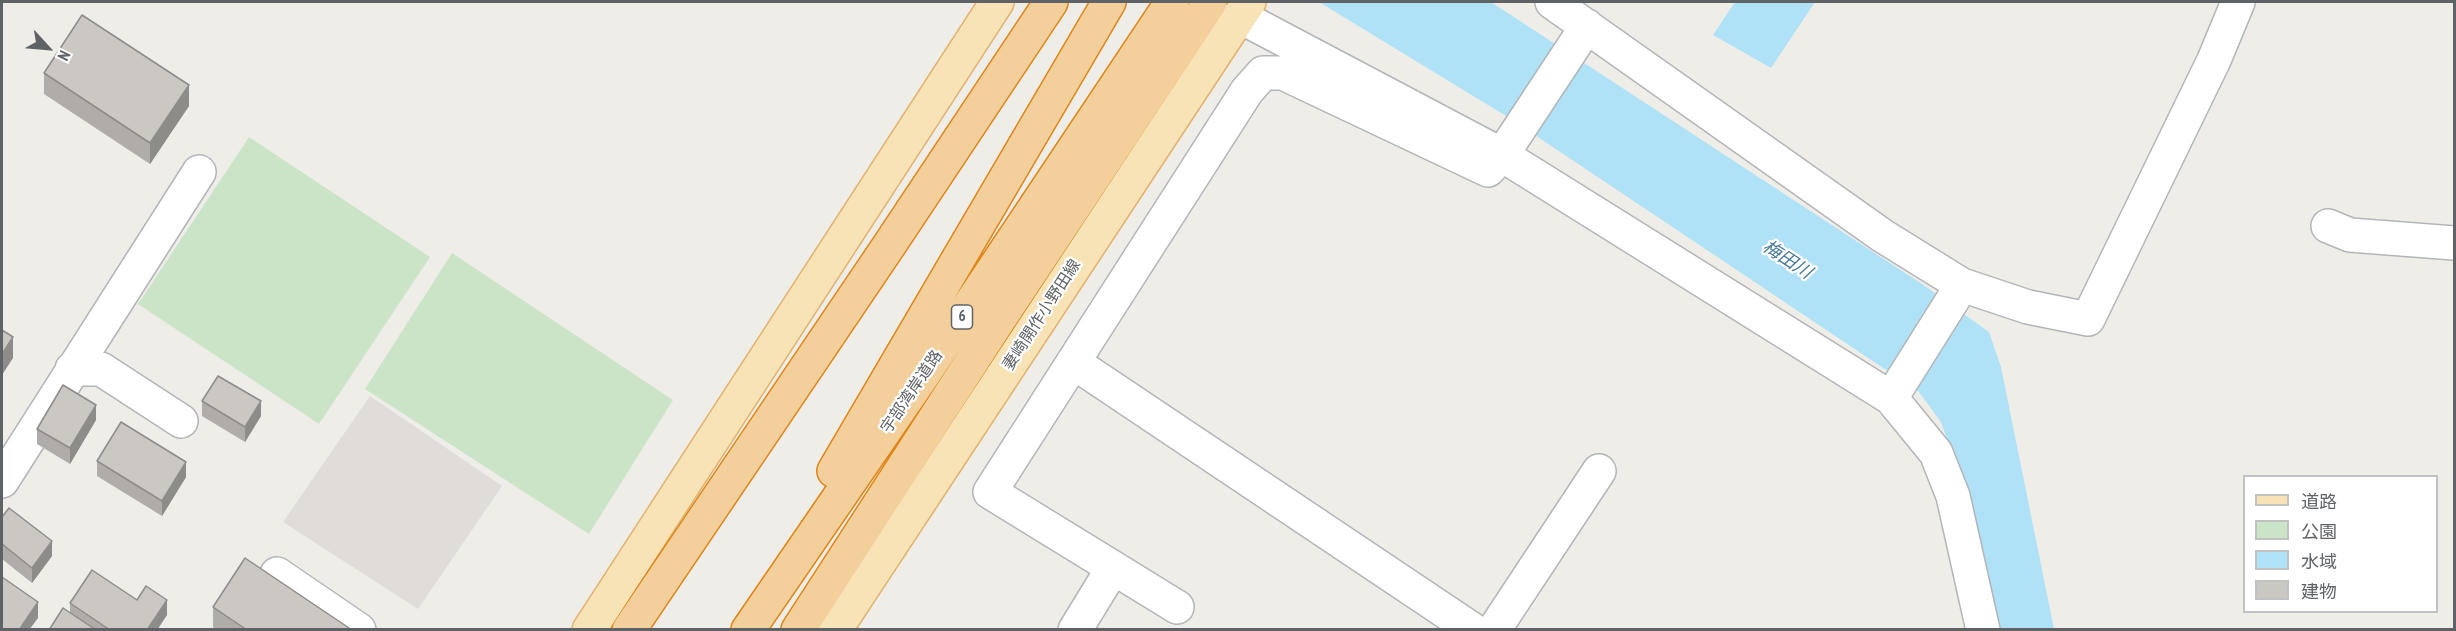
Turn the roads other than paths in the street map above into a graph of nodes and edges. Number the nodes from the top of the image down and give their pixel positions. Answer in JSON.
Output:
{"nodes":[{"id":1,"x":997,"y":2,"type":"edge"},
{"id":2,"x":1051,"y":2,"type":"edge"},
{"id":3,"x":1109,"y":2,"type":"edge"},
{"id":4,"x":1172,"y":2,"type":"edge"},
{"id":5,"x":1210,"y":2,"type":"edge"},
{"id":6,"x":1552,"y":2,"type":"edge"},
{"id":7,"x":2238,"y":2,"type":"edge"},
{"id":8,"x":1245,"y":8,"type":"edge"},
{"id":9,"x":1578,"y":38,"type":"junction"},
{"id":10,"x":1508,"y":147,"type":"junction"},
{"id":11,"x":199,"y":172,"type":"dead end"},
{"id":12,"x":2328,"y":226,"type":"dead end"},
{"id":13,"x":2454,"y":243,"type":"edge"},
{"id":14,"x":1960,"y":290,"type":"junction"},
{"id":15,"x":1073,"y":362,"type":"junction"},
{"id":16,"x":72,"y":369,"type":"junction"},
{"id":17,"x":1896,"y":391,"type":"junction"},
{"id":18,"x":181,"y":421,"type":"dead end"},
{"id":19,"x":6,"y":464,"type":"edge"},
{"id":20,"x":1599,"y":471,"type":"dead end"},
{"id":21,"x":1113,"y":568,"type":"junction"},
{"id":22,"x":277,"y":574,"type":"dead end"},
{"id":23,"x":1177,"y":608,"type":"dead end"},
{"id":24,"x":359,"y":630,"type":"edge"},
{"id":25,"x":589,"y":630,"type":"edge"},
{"id":26,"x":628,"y":630,"type":"edge"},
{"id":27,"x":739,"y":630,"type":"edge"},
{"id":28,"x":748,"y":630,"type":"edge"},
{"id":29,"x":798,"y":630,"type":"edge"},
{"id":30,"x":836,"y":630,"type":"edge"},
{"id":31,"x":1075,"y":630,"type":"edge"},
{"id":32,"x":1473,"y":630,"type":"edge"},
{"id":33,"x":1494,"y":630,"type":"edge"},
{"id":34,"x":1983,"y":630,"type":"edge"}],
"edges":[{"from":1,"to":25,"type":"main road"},
{"from":2,"to":26,"type":"highway"},
{"from":3,"to":27,"type":"highway","name":"宇部湾岸道路","number":"6"},
{"from":4,"to":28,"type":"highway","name":"宇部湾岸道路","number":"6"},
{"from":5,"to":29,"type":"highway"},
{"from":6,"to":9,"type":"street"},
{"from":7,"to":14,"type":"street"},
{"from":8,"to":10,"type":"street"},
{"from":8,"to":30,"type":"main road","name":"妻崎開作小野田線"},
{"from":9,"to":10,"type":"street"},
{"from":9,"to":14,"type":"street"},
{"from":10,"to":15,"type":"street"},
{"from":10,"to":17,"type":"street"},
{"from":11,"to":16,"type":"street"},
{"from":12,"to":13,"type":"street"},
{"from":14,"to":17,"type":"street"},
{"from":15,"to":21,"type":"street"},
{"from":15,"to":32,"type":"street"},
{"from":16,"to":18,"type":"street"},
{"from":16,"to":19,"type":"street"},
{"from":17,"to":34,"type":"street"},
{"from":20,"to":33,"type":"street"},
{"from":21,"to":23,"type":"street"},
{"from":21,"to":31,"type":"street"},
{"from":22,"to":24,"type":"street"}]}
